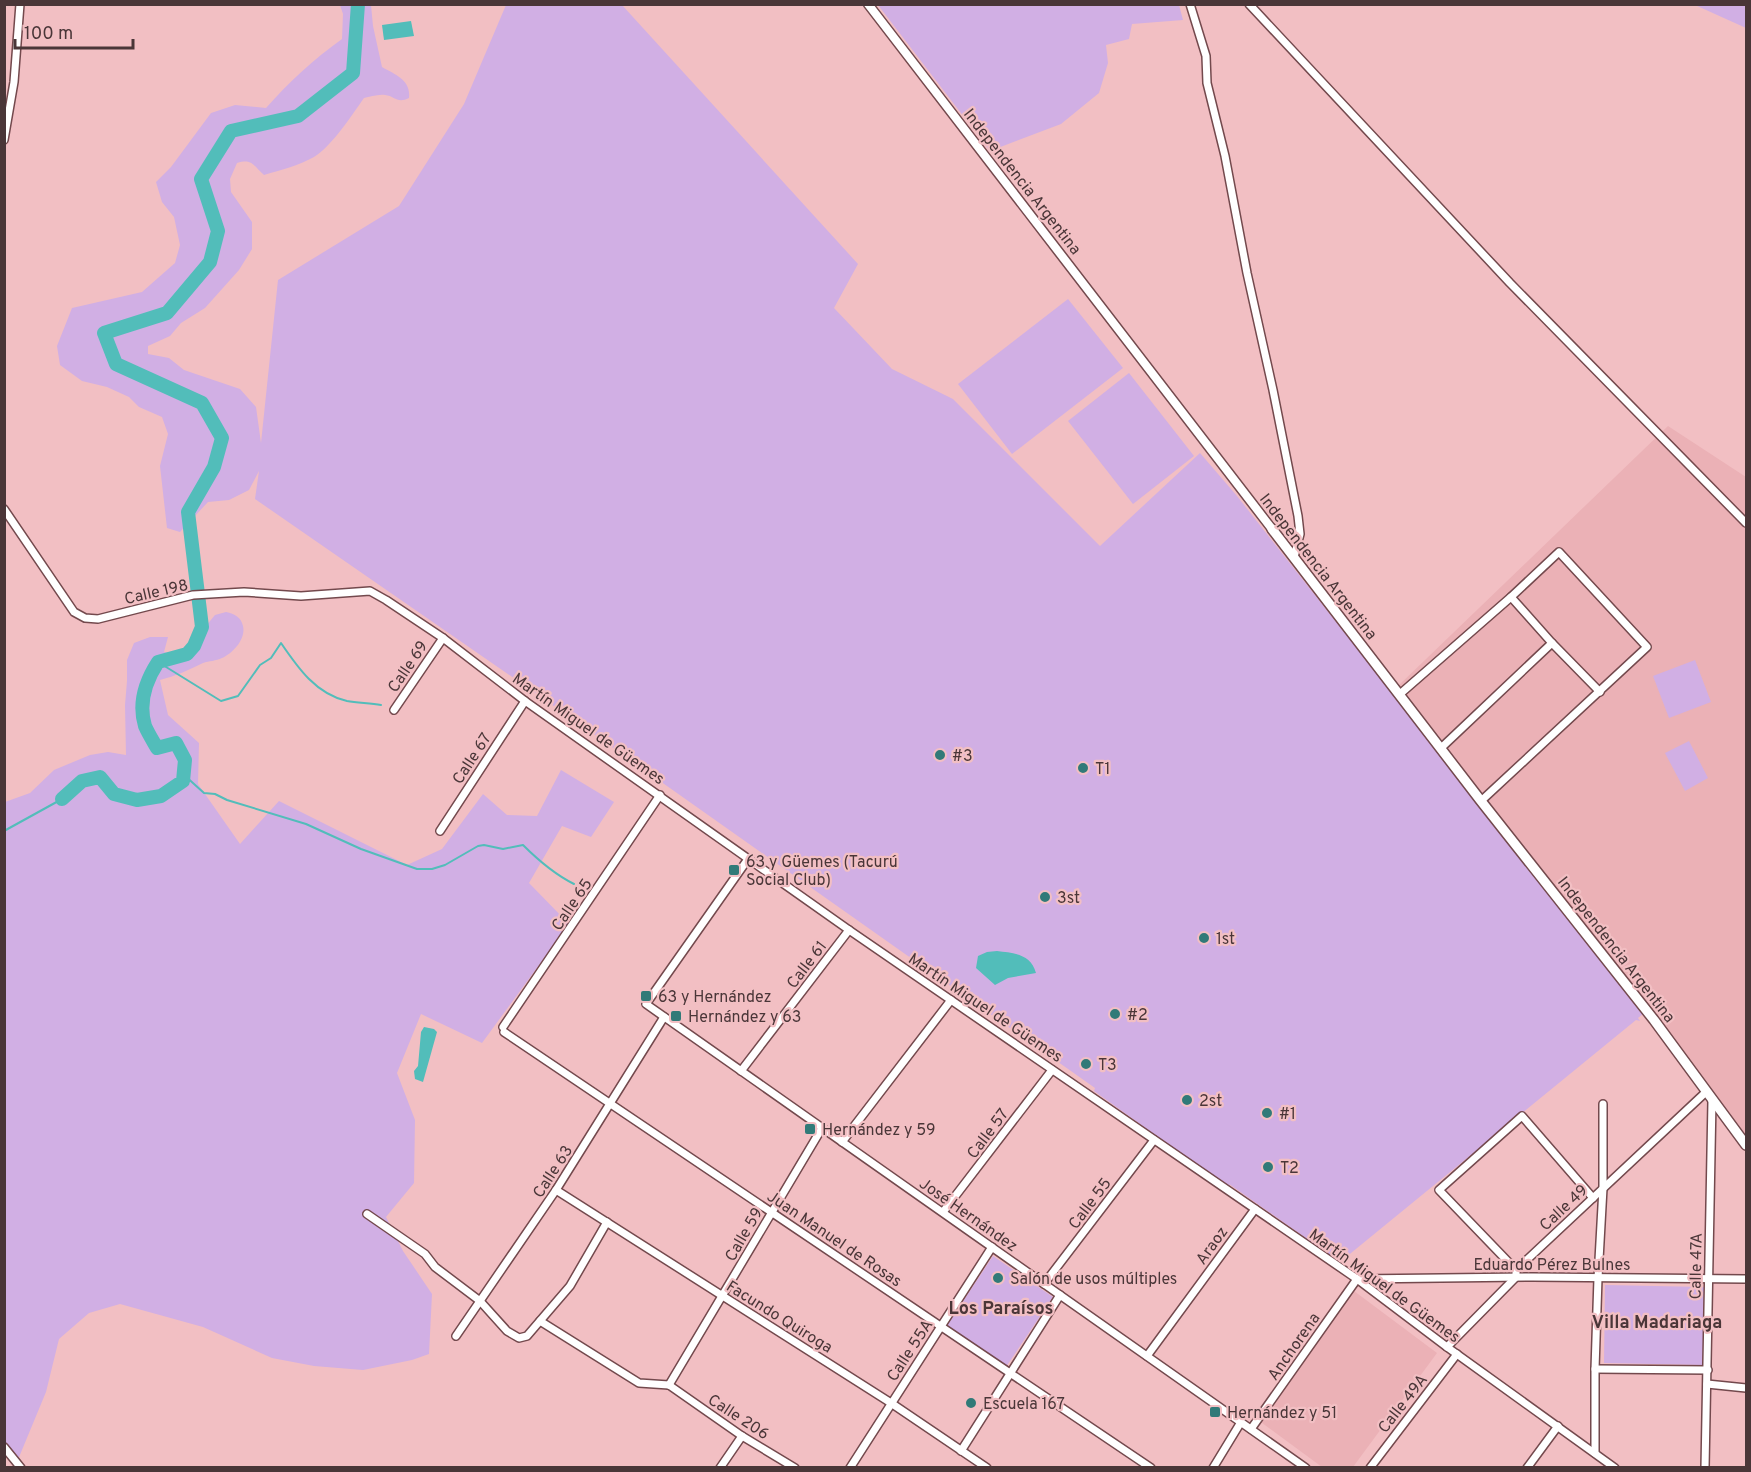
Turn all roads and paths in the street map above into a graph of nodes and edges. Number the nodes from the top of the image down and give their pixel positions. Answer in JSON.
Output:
{"nodes":[{"id":1,"x":20,"y":4,"type":"edge"},
{"id":2,"x":868,"y":4,"type":"edge"},
{"id":3,"x":1190,"y":4,"type":"edge"},
{"id":4,"x":1249,"y":4,"type":"edge"},
{"id":5,"x":4,"y":140,"type":"edge"},
{"id":6,"x":4,"y":509,"type":"edge"},
{"id":7,"x":1746,"y":523,"type":"edge"},
{"id":8,"x":1272,"y":529,"type":"joint"},
{"id":9,"x":1294,"y":557,"type":"junction"},
{"id":10,"x":370,"y":591,"type":"joint"},
{"id":11,"x":1511,"y":597,"type":"junction"},
{"id":12,"x":443,"y":638,"type":"junction"},
{"id":13,"x":1552,"y":643,"type":"junction"},
{"id":14,"x":1600,"y":692,"type":"junction"},
{"id":15,"x":1400,"y":694,"type":"junction"},
{"id":16,"x":525,"y":700,"type":"junction"},
{"id":17,"x":394,"y":710,"type":"dead end"},
{"id":18,"x":1441,"y":748,"type":"junction"},
{"id":19,"x":660,"y":795,"type":"junction"},
{"id":20,"x":1481,"y":801,"type":"junction"},
{"id":21,"x":440,"y":831,"type":"dead end"},
{"id":22,"x":748,"y":859,"type":"junction"},
{"id":23,"x":849,"y":930,"type":"junction"},
{"id":24,"x":951,"y":1000,"type":"junction"},
{"id":25,"x":664,"y":1017,"type":"junction"},
{"id":26,"x":503,"y":1029,"type":"joint"},
{"id":27,"x":1052,"y":1070,"type":"junction"},
{"id":28,"x":741,"y":1071,"type":"junction"},
{"id":29,"x":1706,"y":1092,"type":"junction"},
{"id":30,"x":1712,"y":1100,"type":"junction"},
{"id":31,"x":611,"y":1104,"type":"junction"},
{"id":32,"x":1603,"y":1104,"type":"dead end"},
{"id":33,"x":822,"y":1128,"type":"junction"},
{"id":34,"x":1154,"y":1140,"type":"junction"},
{"id":35,"x":842,"y":1142,"type":"junction"},
{"id":36,"x":1746,"y":1145,"type":"edge"},
{"id":37,"x":1603,"y":1188,"type":"junction"},
{"id":38,"x":556,"y":1190,"type":"junction"},
{"id":39,"x":1593,"y":1198,"type":"junction"},
{"id":40,"x":1255,"y":1209,"type":"junction"},
{"id":41,"x":771,"y":1212,"type":"junction"},
{"id":42,"x":943,"y":1212,"type":"junction"},
{"id":43,"x":368,"y":1214,"type":"dead end"},
{"id":44,"x":607,"y":1222,"type":"junction"},
{"id":45,"x":992,"y":1247,"type":"junction"},
{"id":46,"x":1516,"y":1273,"type":"junction"},
{"id":47,"x":1598,"y":1278,"type":"junction"},
{"id":48,"x":1357,"y":1279,"type":"junction"},
{"id":49,"x":1708,"y":1279,"type":"junction"},
{"id":50,"x":1746,"y":1279,"type":"edge"},
{"id":51,"x":1044,"y":1284,"type":"junction"},
{"id":52,"x":1060,"y":1294,"type":"junction"},
{"id":53,"x":723,"y":1296,"type":"junction"},
{"id":54,"x":480,"y":1301,"type":"junction"},
{"id":55,"x":540,"y":1321,"type":"junction"},
{"id":56,"x":941,"y":1326,"type":"junction"},
{"id":57,"x":456,"y":1336,"type":"dead end"},
{"id":58,"x":1447,"y":1347,"type":"junction"},
{"id":59,"x":1457,"y":1354,"type":"junction"},
{"id":60,"x":1147,"y":1356,"type":"junction"},
{"id":61,"x":1595,"y":1369,"type":"junction"},
{"id":62,"x":1708,"y":1370,"type":"junction"},
{"id":63,"x":1011,"y":1373,"type":"junction"},
{"id":64,"x":1707,"y":1384,"type":"junction"},
{"id":65,"x":669,"y":1385,"type":"junction"},
{"id":66,"x":1746,"y":1388,"type":"edge"},
{"id":67,"x":891,"y":1403,"type":"junction"},
{"id":68,"x":1242,"y":1422,"type":"junction"},
{"id":69,"x":1558,"y":1426,"type":"junction"},
{"id":70,"x":1251,"y":1429,"type":"junction"},
{"id":71,"x":742,"y":1437,"type":"junction"},
{"id":72,"x":4,"y":1447,"type":"edge"},
{"id":73,"x":961,"y":1451,"type":"junction"},
{"id":74,"x":1595,"y":1453,"type":"junction"},
{"id":75,"x":21,"y":1467,"type":"edge"},
{"id":76,"x":720,"y":1467,"type":"edge"},
{"id":77,"x":795,"y":1467,"type":"edge"},
{"id":78,"x":850,"y":1467,"type":"edge"},
{"id":79,"x":987,"y":1467,"type":"edge"},
{"id":80,"x":1151,"y":1467,"type":"edge"},
{"id":81,"x":1213,"y":1467,"type":"edge"},
{"id":82,"x":1306,"y":1467,"type":"edge"},
{"id":83,"x":1370,"y":1467,"type":"edge"},
{"id":84,"x":1527,"y":1467,"type":"edge"},
{"id":85,"x":1615,"y":1467,"type":"edge"},
{"id":86,"x":1705,"y":1467,"type":"edge"}],
"edges":[{"from":1,"to":5,"type":"street"},
{"from":2,"to":8,"type":"street","name":"Independencia Argentina"},
{"from":3,"to":9,"type":"street"},
{"from":4,"to":7,"type":"street"},
{"from":6,"to":10,"type":"street","name":"Calle 198"},
{"from":8,"to":9,"type":"main road","name":"Independencia Argentina"},
{"from":9,"to":15,"type":"main road","name":"Independencia Argentina"},
{"from":10,"to":12,"type":"street","name":"Martín Miguel de Güemes"},
{"from":11,"to":13,"type":"street"},
{"from":11,"to":14,"type":"street"},
{"from":11,"to":15,"type":"street"},
{"from":12,"to":16,"type":"street","name":"Martín Miguel de Güemes"},
{"from":12,"to":17,"type":"street","name":"Calle 69"},
{"from":13,"to":14,"type":"street"},
{"from":13,"to":18,"type":"street"},
{"from":14,"to":20,"type":"street"},
{"from":15,"to":18,"type":"main road","name":"Independencia Argentina"},
{"from":16,"to":19,"type":"street","name":"Martín Miguel de Güemes"},
{"from":16,"to":21,"type":"street","name":"Calle 67"},
{"from":18,"to":20,"type":"main road","name":"Independencia Argentina"},
{"from":19,"to":22,"type":"street","name":"Martín Miguel de Güemes"},
{"from":19,"to":26,"type":"street","name":"Calle 65"},
{"from":20,"to":29,"type":"main road","name":"Independencia Argentina"},
{"from":22,"to":23,"type":"street","name":"Martín Miguel de Güemes"},
{"from":22,"to":25,"type":"street","name":"José Hernández"},
{"from":23,"to":24,"type":"street","name":"Martín Miguel de Güemes"},
{"from":23,"to":28,"type":"street","name":"Calle 61"},
{"from":24,"to":27,"type":"street","name":"Martín Miguel de Güemes"},
{"from":24,"to":35,"type":"street"},
{"from":25,"to":28,"type":"street","name":"José Hernández"},
{"from":25,"to":31,"type":"street","name":"Calle 63"},
{"from":26,"to":31,"type":"street","name":"Juan Manuel de Rosas"},
{"from":27,"to":34,"type":"street","name":"Martín Miguel de Güemes"},
{"from":27,"to":42,"type":"street","name":"Calle 57"},
{"from":28,"to":33,"type":"street","name":"José Hernández"},
{"from":29,"to":30,"type":"main road","name":"Independencia Argentina"},
{"from":29,"to":37,"type":"street","name":"Calle 49"},
{"from":30,"to":36,"type":"main road","name":"Independencia Argentina"},
{"from":30,"to":49,"type":"street","name":"Calle 47A"},
{"from":31,"to":38,"type":"street","name":"Calle 63"},
{"from":31,"to":41,"type":"street","name":"Juan Manuel de Rosas"},
{"from":32,"to":37,"type":"street"},
{"from":33,"to":35,"type":"street","name":"José Hernández"},
{"from":33,"to":41,"type":"street","name":"Calle 59"},
{"from":34,"to":40,"type":"street","name":"Martín Miguel de Güemes"},
{"from":34,"to":51,"type":"street","name":"Calle 55"},
{"from":35,"to":42,"type":"street","name":"José Hernández"},
{"from":37,"to":39,"type":"street","name":"Calle 49"},
{"from":37,"to":47,"type":"street"},
{"from":38,"to":44,"type":"street","name":"Facundo Quiroga"},
{"from":38,"to":54,"type":"street","name":"Calle 63"},
{"from":39,"to":46,"type":"street","name":"Calle 49"},
{"from":39,"to":46,"type":"street"},
{"from":40,"to":48,"type":"street","name":"Martín Miguel de Güemes"},
{"from":40,"to":60,"type":"street","name":"Araoz"},
{"from":41,"to":53,"type":"street","name":"Calle 59"},
{"from":41,"to":56,"type":"street","name":"Juan Manuel de Rosas"},
{"from":42,"to":45,"type":"street","name":"José Hernández"},
{"from":43,"to":54,"type":"street"},
{"from":44,"to":53,"type":"street","name":"Facundo Quiroga"},
{"from":44,"to":55,"type":"street"},
{"from":45,"to":51,"type":"street","name":"José Hernández"},
{"from":45,"to":56,"type":"street","name":"Calle 55A"},
{"from":46,"to":47,"type":"street","name":"Eduardo Pérez Bulnes"},
{"from":46,"to":48,"type":"street","name":"Eduardo Pérez Bulnes"},
{"from":46,"to":58,"type":"street","name":"Calle 49"},
{"from":47,"to":49,"type":"street","name":"Eduardo Pérez Bulnes"},
{"from":47,"to":61,"type":"street"},
{"from":48,"to":58,"type":"street","name":"Martín Miguel de Güemes"},
{"from":48,"to":70,"type":"street","name":"Anchorena"},
{"from":49,"to":50,"type":"street","name":"Eduardo Pérez Bulnes"},
{"from":49,"to":62,"type":"street","name":"Calle 47A"},
{"from":51,"to":52,"type":"street","name":"José Hernández"},
{"from":52,"to":60,"type":"street","name":"José Hernández"},
{"from":52,"to":63,"type":"street"},
{"from":53,"to":65,"type":"street","name":"Calle 59"},
{"from":53,"to":67,"type":"street","name":"Facundo Quiroga"},
{"from":54,"to":55,"type":"street"},
{"from":54,"to":57,"type":"street","name":"Calle 63"},
{"from":55,"to":65,"type":"street"},
{"from":56,"to":63,"type":"street","name":"Juan Manuel de Rosas"},
{"from":56,"to":67,"type":"street","name":"Calle 55A"},
{"from":58,"to":59,"type":"street","name":"Martín Miguel de Güemes"},
{"from":59,"to":69,"type":"street","name":"Martín Miguel de Güemes"},
{"from":59,"to":83,"type":"street","name":"Calle 49A"},
{"from":60,"to":68,"type":"street","name":"José Hernández"},
{"from":61,"to":62,"type":"street"},
{"from":61,"to":74,"type":"street"},
{"from":62,"to":64,"type":"street","name":"Calle 47A"},
{"from":63,"to":73,"type":"street"},
{"from":63,"to":80,"type":"street","name":"Juan Manuel de Rosas"},
{"from":64,"to":66,"type":"street"},
{"from":64,"to":86,"type":"street","name":"Calle 47A"},
{"from":65,"to":71,"type":"street","name":"Calle 206"},
{"from":67,"to":73,"type":"street","name":"Facundo Quiroga"},
{"from":67,"to":78,"type":"street","name":"Calle 55A"},
{"from":68,"to":70,"type":"street","name":"José Hernández"},
{"from":68,"to":81,"type":"street"},
{"from":69,"to":74,"type":"street","name":"Martín Miguel de Güemes"},
{"from":69,"to":84,"type":"street"},
{"from":70,"to":82,"type":"street","name":"José Hernández"},
{"from":71,"to":76,"type":"street"},
{"from":71,"to":77,"type":"street","name":"Calle 206"},
{"from":72,"to":75,"type":"street"},
{"from":73,"to":79,"type":"street","name":"Facundo Quiroga"},
{"from":74,"to":85,"type":"street","name":"Martín Miguel de Güemes"}]}
